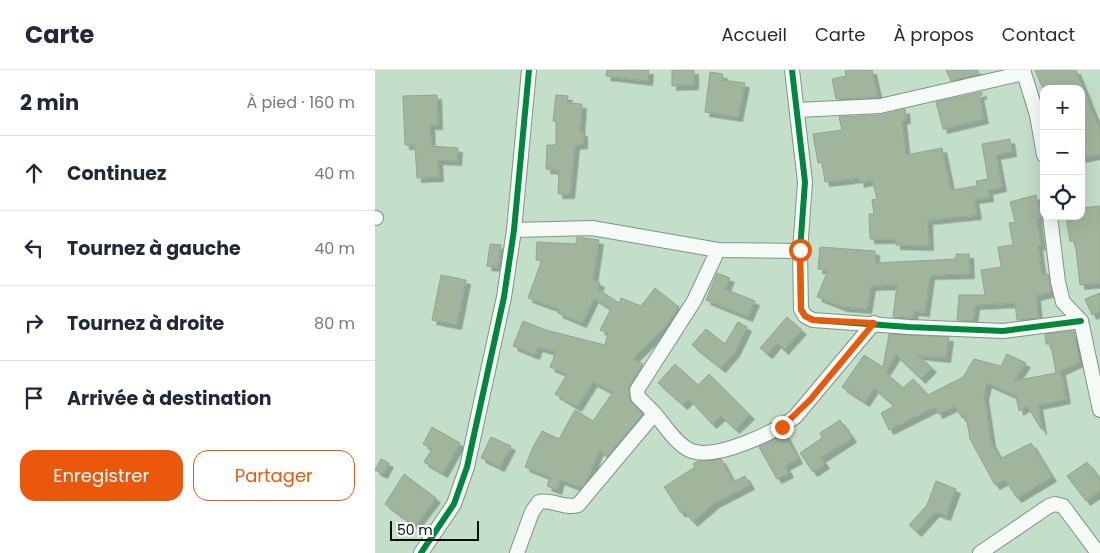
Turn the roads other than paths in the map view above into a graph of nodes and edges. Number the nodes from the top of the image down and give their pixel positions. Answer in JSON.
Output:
{"nodes":[{"id":1,"x":529,"y":70,"type":"edge"},
{"id":2,"x":792,"y":70,"type":"edge"},
{"id":3,"x":1023,"y":72,"type":"edge"},
{"id":4,"x":797,"y":110,"type":"junction"},
{"id":5,"x":1040,"y":133,"type":"edge"},
{"id":6,"x":1050,"y":220,"type":"edge"},
{"id":7,"x":513,"y":230,"type":"junction"},
{"id":8,"x":718,"y":250,"type":"junction"},
{"id":9,"x":800,"y":250,"type":"junction"},
{"id":10,"x":1081,"y":321,"type":"junction"},
{"id":11,"x":874,"y":323,"type":"junction"},
{"id":12,"x":1100,"y":410,"type":"edge"},
{"id":13,"x":654,"y":413,"type":"junction"},
{"id":14,"x":421,"y":553,"type":"edge"},
{"id":15,"x":517,"y":553,"type":"edge"},
{"id":16,"x":980,"y":553,"type":"edge"},
{"id":17,"x":1098,"y":553,"type":"edge"}],
"edges":[{"from":1,"to":7,"type":"street"},
{"from":2,"to":4,"type":"street"},
{"from":3,"to":4,"type":"street"},
{"from":3,"to":5,"type":"street"},
{"from":4,"to":9,"type":"street"},
{"from":6,"to":10,"type":"street"},
{"from":7,"to":8,"type":"street"},
{"from":7,"to":14,"type":"street"},
{"from":8,"to":9,"type":"street"},
{"from":8,"to":13,"type":"street"},
{"from":9,"to":11,"type":"street"},
{"from":10,"to":11,"type":"street"},
{"from":10,"to":12,"type":"street"},
{"from":11,"to":13,"type":"street"},
{"from":13,"to":15,"type":"street"},
{"from":16,"to":17,"type":"street"}]}
